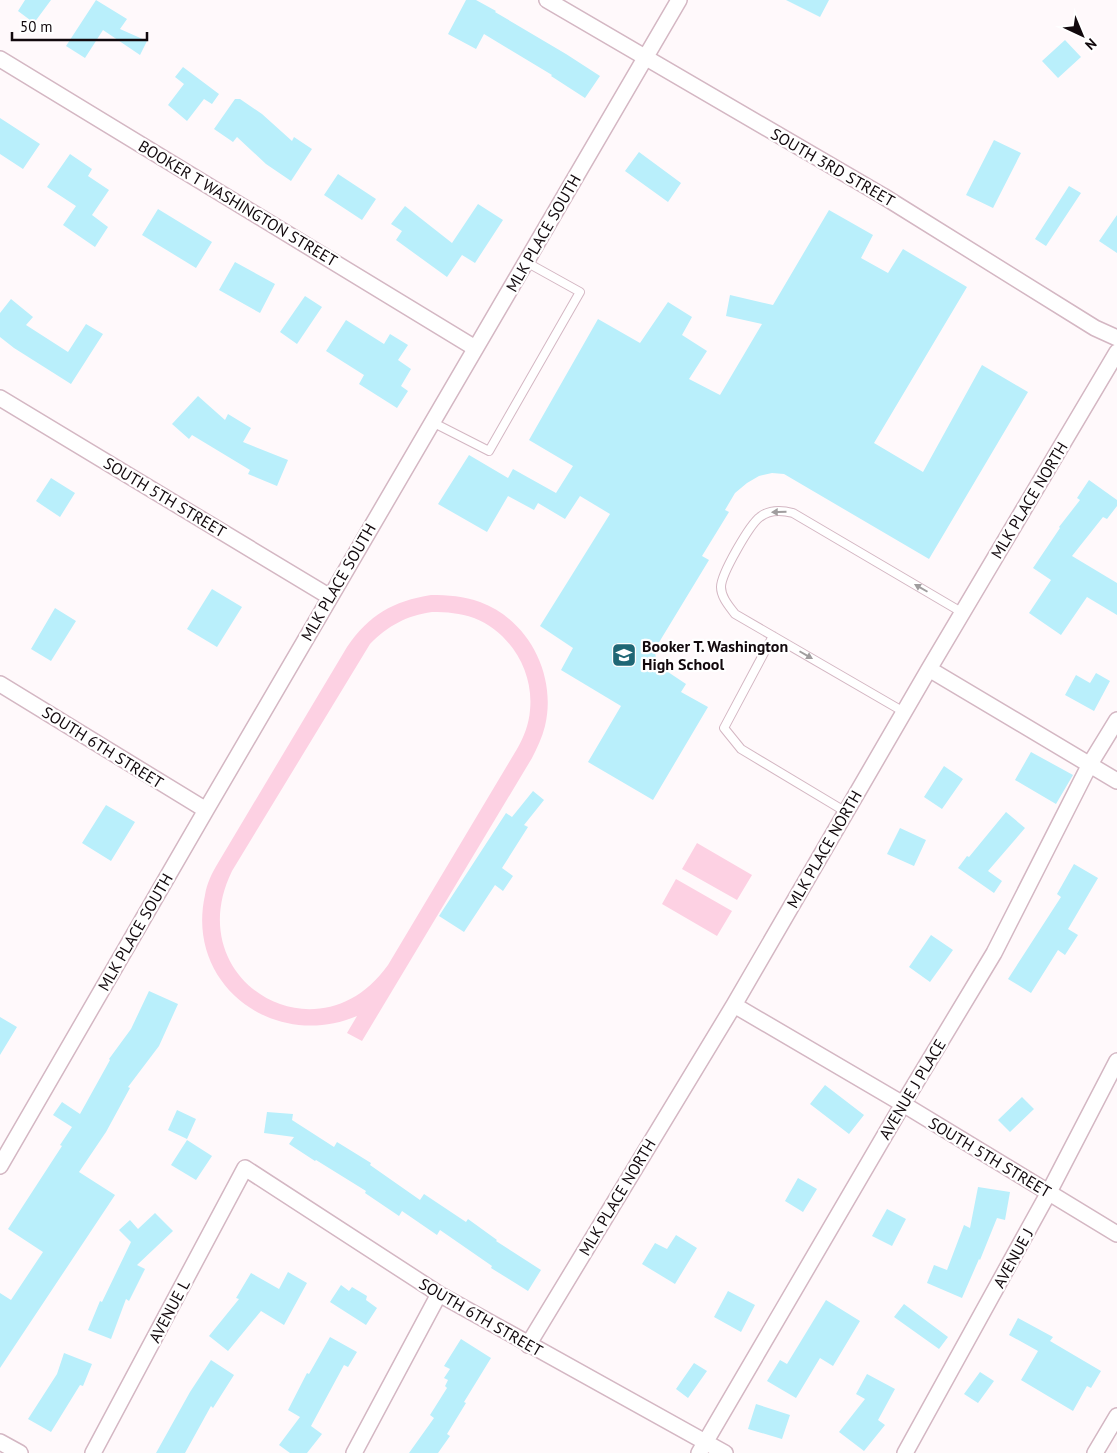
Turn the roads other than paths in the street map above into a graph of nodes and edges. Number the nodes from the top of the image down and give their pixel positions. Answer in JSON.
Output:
{"nodes":[{"id":1,"x":547,"y":0,"type":"edge"},
{"id":2,"x":679,"y":0,"type":"edge"},
{"id":3,"x":645,"y":58,"type":"junction"},
{"id":4,"x":0,"y":59,"type":"edge"},
{"id":5,"x":526,"y":262,"type":"junction"},
{"id":6,"x":1117,"y":338,"type":"edge"},
{"id":7,"x":476,"y":348,"type":"junction"},
{"id":8,"x":1117,"y":352,"type":"edge"},
{"id":9,"x":0,"y":398,"type":"edge"},
{"id":10,"x":432,"y":422,"type":"junction"},
{"id":11,"x":330,"y":597,"type":"junction"},
{"id":12,"x":963,"y":613,"type":"junction"},
{"id":13,"x":773,"y":636,"type":"junction"},
{"id":14,"x":929,"y":669,"type":"junction"},
{"id":15,"x":0,"y":684,"type":"edge"},
{"id":16,"x":904,"y":712,"type":"junction"},
{"id":17,"x":1117,"y":720,"type":"edge"},
{"id":18,"x":1090,"y":764,"type":"junction"},
{"id":19,"x":1117,"y":780,"type":"edge"},
{"id":20,"x":206,"y":810,"type":"junction"},
{"id":21,"x":846,"y":812,"type":"junction"},
{"id":22,"x":734,"y":1004,"type":"junction"},
{"id":23,"x":1117,"y":1061,"type":"edge"},
{"id":24,"x":903,"y":1104,"type":"junction"},
{"id":25,"x":0,"y":1166,"type":"edge"},
{"id":26,"x":245,"y":1168,"type":"joint"},
{"id":27,"x":1049,"y":1192,"type":"junction"},
{"id":28,"x":1117,"y":1234,"type":"edge"},
{"id":29,"x":439,"y":1294,"type":"junction"},
{"id":30,"x":528,"y":1345,"type":"junction"},
{"id":31,"x":1117,"y":1416,"type":"edge"},
{"id":32,"x":0,"y":1442,"type":"edge"},
{"id":33,"x":702,"y":1448,"type":"edge"},
{"id":34,"x":20,"y":1453,"type":"edge"},
{"id":35,"x":93,"y":1453,"type":"edge"},
{"id":36,"x":354,"y":1453,"type":"edge"},
{"id":37,"x":725,"y":1453,"type":"edge"},
{"id":38,"x":905,"y":1453,"type":"edge"},
{"id":39,"x":1095,"y":1453,"type":"edge"}],
"edges":[{"from":1,"to":3,"type":"street","name":"SOUTH 3RD STREET"},
{"from":2,"to":3,"type":"street","name":"MLK PLACE SOUTH"},
{"from":3,"to":5,"type":"street","name":"MLK PLACE SOUTH"},
{"from":3,"to":6,"type":"street","name":"SOUTH 3RD STREET"},
{"from":4,"to":7,"type":"street","name":"BOOKER T WASHINGTON STREET"},
{"from":5,"to":7,"type":"street","name":"MLK PLACE SOUTH"},
{"from":5,"to":10,"type":"lane"},
{"from":7,"to":10,"type":"street","name":"MLK PLACE SOUTH"},
{"from":8,"to":12,"type":"street","name":"MLK PLACE NORTH"},
{"from":9,"to":11,"type":"street","name":"SOUTH 5TH STREET"},
{"from":10,"to":11,"type":"street","name":"MLK PLACE SOUTH"},
{"from":11,"to":20,"type":"street","name":"MLK PLACE SOUTH"},
{"from":12,"to":13,"type":"lane","one_way":true},
{"from":12,"to":14,"type":"street","name":"MLK PLACE NORTH"},
{"from":13,"to":16,"type":"lane","one_way":true},
{"from":13,"to":21,"type":"lane"},
{"from":14,"to":16,"type":"street","name":"MLK PLACE NORTH"},
{"from":14,"to":18,"type":"street"},
{"from":15,"to":20,"type":"street","name":"SOUTH 6TH STREET"},
{"from":16,"to":21,"type":"street","name":"MLK PLACE NORTH"},
{"from":17,"to":18,"type":"street","name":"AVENUE J PLACE"},
{"from":18,"to":19,"type":"street"},
{"from":18,"to":24,"type":"street","name":"AVENUE J PLACE"},
{"from":20,"to":25,"type":"street","name":"MLK PLACE SOUTH"},
{"from":21,"to":22,"type":"street","name":"MLK PLACE NORTH"},
{"from":22,"to":24,"type":"street","name":"SOUTH 5TH STREET"},
{"from":22,"to":30,"type":"street","name":"MLK PLACE NORTH"},
{"from":23,"to":27,"type":"street","name":"AVENUE J"},
{"from":24,"to":27,"type":"street","name":"SOUTH 5TH STREET"},
{"from":24,"to":33,"type":"street","name":"AVENUE J PLACE"},
{"from":26,"to":29,"type":"street","name":"SOUTH 6TH STREET"},
{"from":26,"to":35,"type":"street","name":"AVENUE L"},
{"from":27,"to":28,"type":"street","name":"SOUTH 5TH STREET"},
{"from":27,"to":38,"type":"street","name":"AVENUE J"},
{"from":29,"to":30,"type":"street","name":"SOUTH 6TH STREET"},
{"from":29,"to":36,"type":"street"},
{"from":30,"to":33,"type":"street","name":"SOUTH 6TH STREET"},
{"from":31,"to":39,"type":"street"},
{"from":32,"to":34,"type":"street"},
{"from":33,"to":37,"type":"street","name":"SOUTH 6TH STREET"}]}
